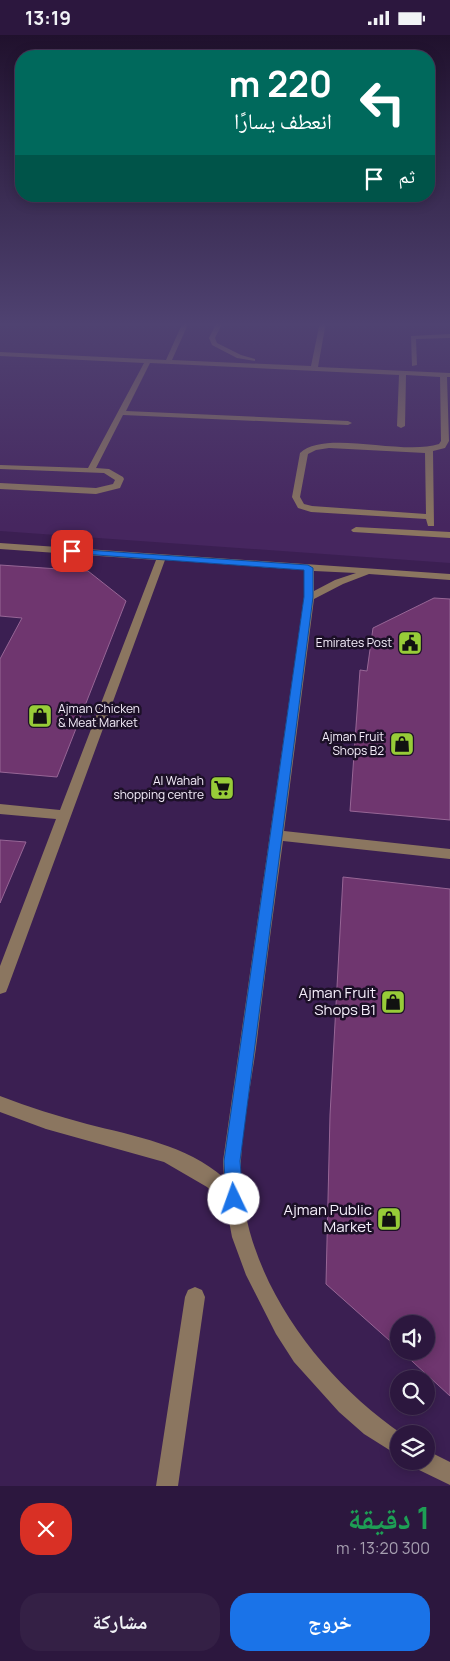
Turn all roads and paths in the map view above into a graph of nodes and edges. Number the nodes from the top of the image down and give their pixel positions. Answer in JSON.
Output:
{"nodes":[{"id":1,"x":134,"y":390,"type":"edge"},
{"id":2,"x":402,"y":390,"type":"edge"},
{"id":3,"x":447,"y":390,"type":"edge"},
{"id":4,"x":122,"y":413,"type":"junction"},
{"id":5,"x":348,"y":423,"type":"dead end"},
{"id":6,"x":401,"y":426,"type":"dead end"},
{"id":7,"x":429,"y":450,"type":"junction"},
{"id":8,"x":0,"y":467,"type":"edge"},
{"id":9,"x":91,"y":471,"type":"junction"},
{"id":10,"x":0,"y":486,"type":"edge"},
{"id":11,"x":431,"y":517,"type":"junction"},
{"id":12,"x":356,"y":530,"type":"dead end"},
{"id":13,"x":431,"y":534,"type":"junction"},
{"id":14,"x":450,"y":535,"type":"edge"},
{"id":15,"x":0,"y":546,"type":"edge"},
{"id":16,"x":161,"y":558,"type":"junction"},
{"id":17,"x":308,"y":568,"type":"junction"},
{"id":18,"x":373,"y":572,"type":"junction"},
{"id":19,"x":450,"y":577,"type":"edge"},
{"id":20,"x":309,"y":597,"type":"junction"},
{"id":21,"x":0,"y":809,"type":"edge"},
{"id":22,"x":64,"y":815,"type":"junction"},
{"id":23,"x":276,"y":835,"type":"junction"},
{"id":24,"x":450,"y":854,"type":"edge"},
{"id":25,"x":0,"y":987,"type":"edge"},
{"id":26,"x":0,"y":1104,"type":"edge"},
{"id":27,"x":234,"y":1199,"type":"junction"},
{"id":28,"x":195,"y":1297,"type":"dead end"},
{"id":29,"x":390,"y":1439,"type":"edge"},
{"id":30,"x":435,"y":1466,"type":"edge"},
{"id":31,"x":450,"y":1474,"type":"edge"},
{"id":32,"x":167,"y":1486,"type":"edge"}],
"edges":[{"from":1,"to":4,"type":"street"},
{"from":2,"to":6,"type":"street"},
{"from":3,"to":7,"type":"street"},
{"from":4,"to":5,"type":"street"},
{"from":4,"to":9,"type":"street"},
{"from":7,"to":11,"type":"street"},
{"from":7,"to":11,"type":"street"},
{"from":8,"to":9,"type":"street"},
{"from":9,"to":10,"type":"street"},
{"from":11,"to":13,"type":"street"},
{"from":12,"to":13,"type":"street"},
{"from":13,"to":14,"type":"street"},
{"from":15,"to":16,"type":"street"},
{"from":16,"to":17,"type":"street"},
{"from":16,"to":22,"type":"street"},
{"from":17,"to":18,"type":"street"},
{"from":17,"to":20,"type":"street"},
{"from":18,"to":19,"type":"street"},
{"from":18,"to":20,"type":"street"},
{"from":20,"to":23,"type":"street"},
{"from":21,"to":22,"type":"street"},
{"from":22,"to":25,"type":"street"},
{"from":23,"to":24,"type":"street"},
{"from":23,"to":27,"type":"street"},
{"from":26,"to":27,"type":"street"},
{"from":27,"to":29,"type":"street"},
{"from":28,"to":32,"type":"street"},
{"from":30,"to":31,"type":"street"}]}
